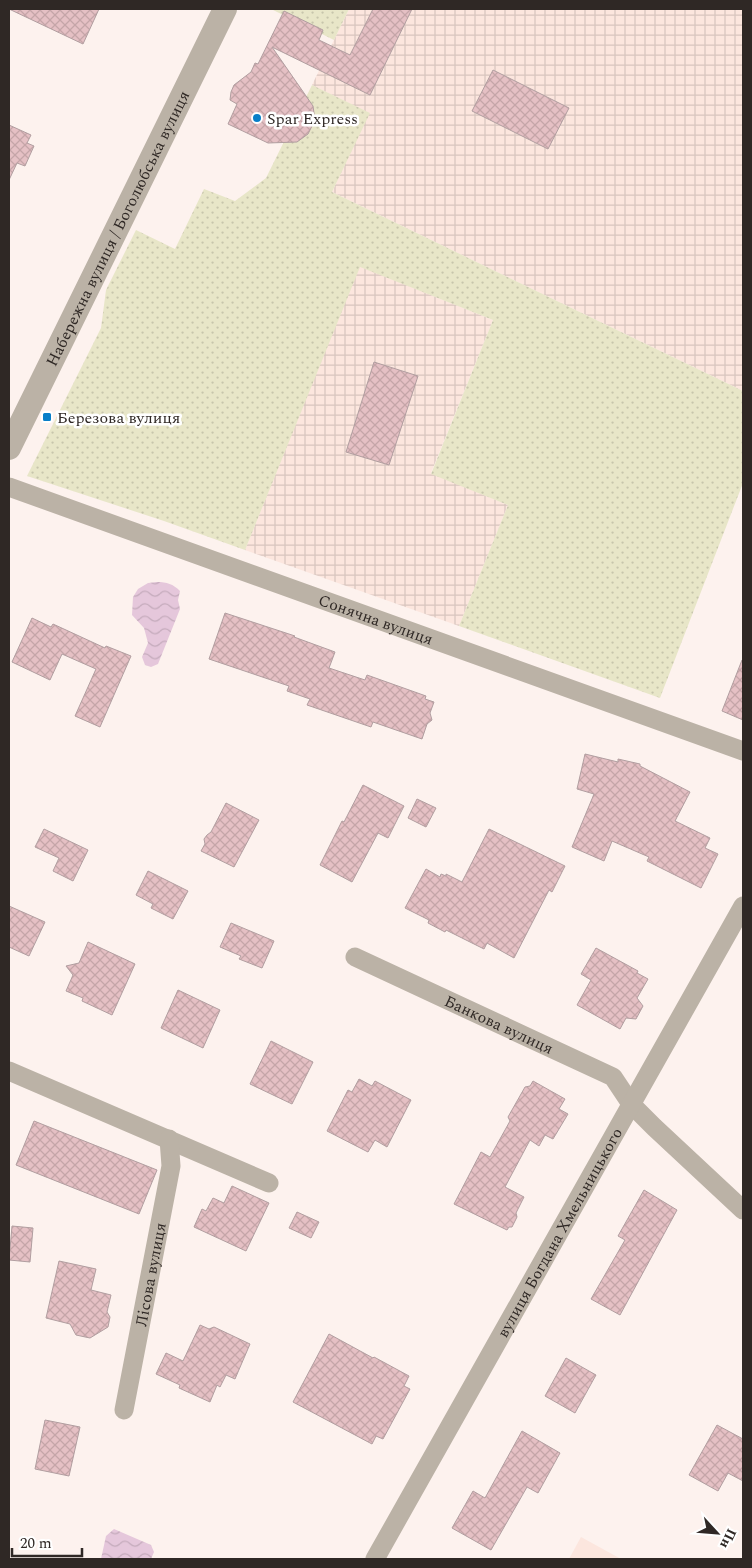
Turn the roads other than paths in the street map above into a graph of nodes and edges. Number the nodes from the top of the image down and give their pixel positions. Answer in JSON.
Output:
{"nodes":[{"id":1,"x":225,"y":9,"type":"edge"},
{"id":2,"x":9,"y":448,"type":"edge"},
{"id":3,"x":9,"y":487,"type":"edge"},
{"id":4,"x":743,"y":751,"type":"edge"},
{"id":5,"x":743,"y":906,"type":"edge"},
{"id":6,"x":355,"y":957,"type":"dead end"},
{"id":7,"x":9,"y":1071,"type":"edge"},
{"id":8,"x":631,"y":1104,"type":"junction"},
{"id":9,"x":169,"y":1139,"type":"junction"},
{"id":10,"x":269,"y":1184,"type":"dead end"},
{"id":11,"x":743,"y":1210,"type":"edge"},
{"id":12,"x":124,"y":1410,"type":"dead end"},
{"id":13,"x":375,"y":1559,"type":"edge"}],
"edges":[{"from":1,"to":2,"type":"street","name":"Набережна вулиця / Боголюбська вулиця"},
{"from":3,"to":4,"type":"street","name":"Сонячна вулиця"},
{"from":5,"to":8,"type":"street","name":"вулиця Богдана Хмельницького"},
{"from":6,"to":8,"type":"street","name":"Банкова вулиця"},
{"from":7,"to":9,"type":"street"},
{"from":8,"to":11,"type":"street","name":"Банкова вулиця"},
{"from":8,"to":13,"type":"street","name":"вулиця Богдана Хмельницького"},
{"from":9,"to":10,"type":"street"},
{"from":9,"to":12,"type":"street","name":"Лісова вулиця"}]}
